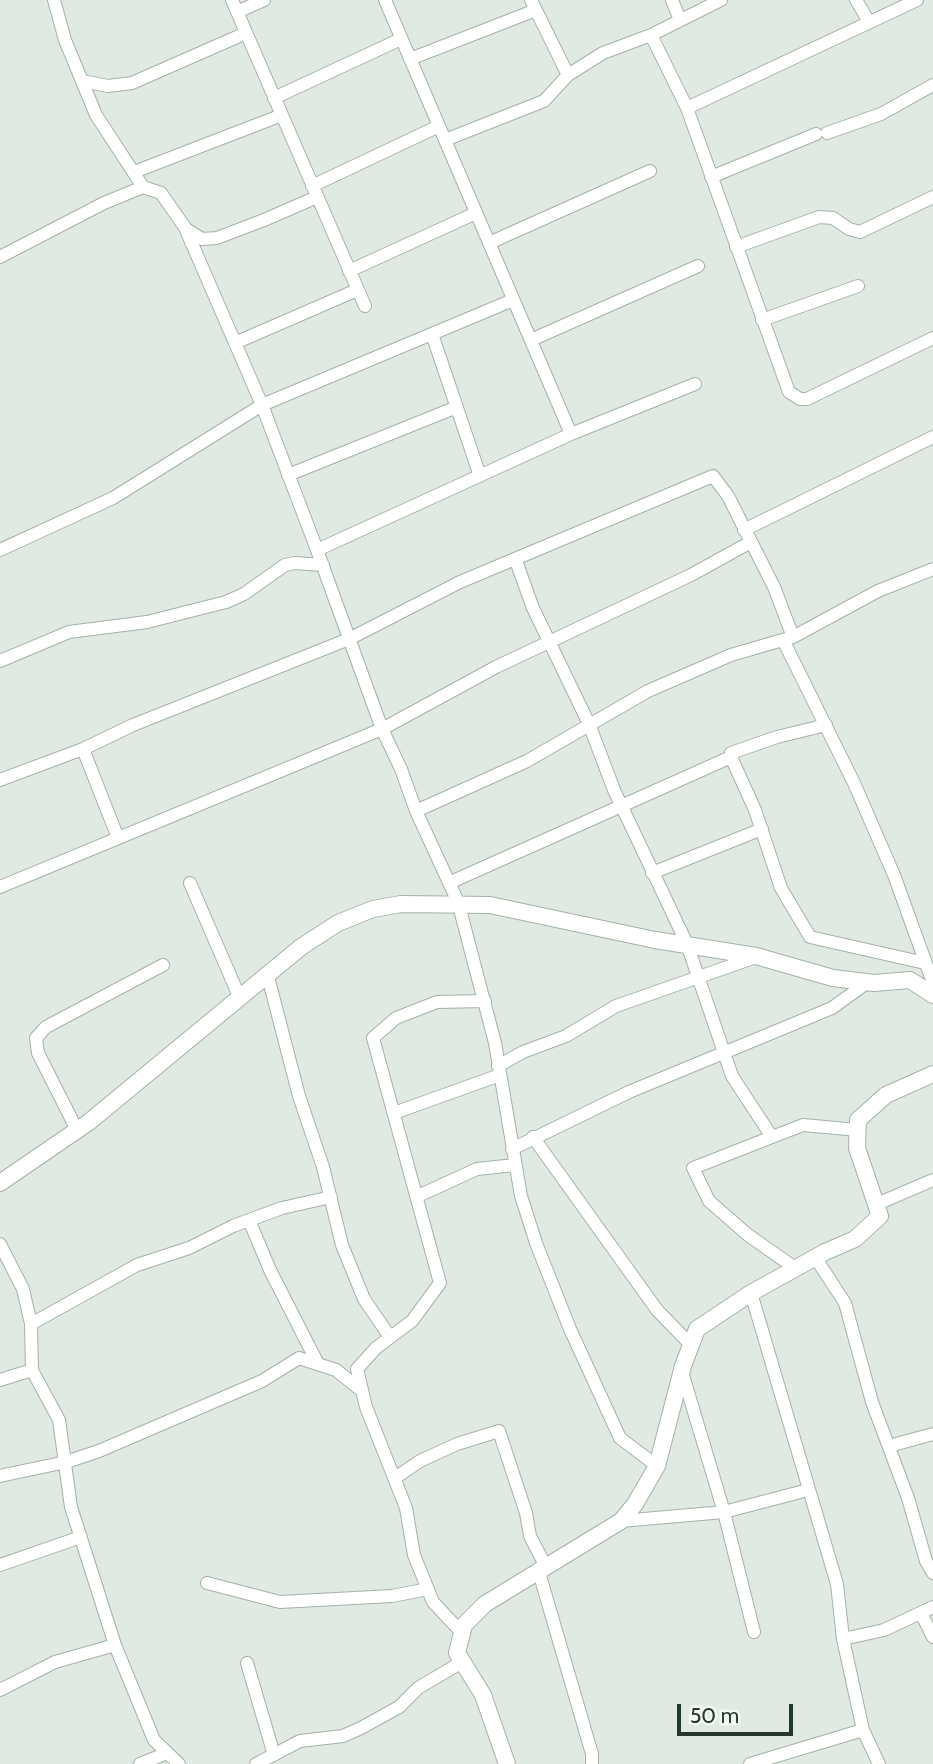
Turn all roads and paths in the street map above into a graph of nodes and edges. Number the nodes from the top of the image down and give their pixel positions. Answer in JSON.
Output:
{"nodes":[{"id":1,"x":54,"y":0,"type":"edge"},
{"id":2,"x":264,"y":0,"type":"edge"},
{"id":3,"x":385,"y":0,"type":"edge"},
{"id":4,"x":672,"y":0,"type":"edge"},
{"id":5,"x":721,"y":0,"type":"edge"},
{"id":6,"x":856,"y":0,"type":"edge"},
{"id":7,"x":916,"y":0,"type":"edge"},
{"id":8,"x":534,"y":5,"type":"edge"},
{"id":9,"x":234,"y":6,"type":"edge"},
{"id":10,"x":680,"y":20,"type":"junction"},
{"id":11,"x":869,"y":22,"type":"junction"},
{"id":12,"x":246,"y":33,"type":"junction"},
{"id":13,"x":651,"y":35,"type":"junction"},
{"id":14,"x":401,"y":39,"type":"junction"},
{"id":15,"x":410,"y":59,"type":"junction"},
{"id":16,"x":568,"y":75,"type":"junction"},
{"id":17,"x":82,"y":81,"type":"junction"},
{"id":18,"x":933,"y":85,"type":"edge"},
{"id":19,"x":274,"y":97,"type":"junction"},
{"id":20,"x":687,"y":108,"type":"junction"},
{"id":21,"x":282,"y":115,"type":"junction"},
{"id":22,"x":439,"y":126,"type":"junction"},
{"id":23,"x":445,"y":140,"type":"junction"},
{"id":24,"x":134,"y":172,"type":"junction"},
{"id":25,"x":650,"y":172,"type":"dead end"},
{"id":26,"x":711,"y":177,"type":"junction"},
{"id":27,"x":143,"y":187,"type":"junction"},
{"id":28,"x":314,"y":191,"type":"junction"},
{"id":29,"x":933,"y":197,"type":"edge"},
{"id":30,"x":476,"y":212,"type":"junction"},
{"id":31,"x":186,"y":229,"type":"junction"},
{"id":32,"x":489,"y":243,"type":"junction"},
{"id":33,"x":736,"y":247,"type":"junction"},
{"id":34,"x":0,"y":257,"type":"edge"},
{"id":35,"x":698,"y":266,"type":"dead end"},
{"id":36,"x":349,"y":271,"type":"junction"},
{"id":37,"x":858,"y":286,"type":"dead end"},
{"id":38,"x":358,"y":290,"type":"junction"},
{"id":39,"x":513,"y":300,"type":"junction"},
{"id":40,"x":365,"y":306,"type":"dead end"},
{"id":41,"x":762,"y":320,"type":"junction"},
{"id":42,"x":432,"y":334,"type":"junction"},
{"id":43,"x":933,"y":338,"type":"edge"},
{"id":44,"x":531,"y":340,"type":"junction"},
{"id":45,"x":235,"y":343,"type":"junction"},
{"id":46,"x":695,"y":384,"type":"dead end"},
{"id":47,"x":262,"y":405,"type":"junction"},
{"id":48,"x":457,"y":407,"type":"junction"},
{"id":49,"x":571,"y":434,"type":"junction"},
{"id":50,"x":933,"y":437,"type":"edge"},
{"id":51,"x":288,"y":475,"type":"junction"},
{"id":52,"x":480,"y":476,"type":"junction"},
{"id":53,"x":747,"y":537,"type":"junction"},
{"id":54,"x":0,"y":550,"type":"edge"},
{"id":55,"x":317,"y":550,"type":"junction"},
{"id":56,"x":516,"y":561,"type":"junction"},
{"id":57,"x":323,"y":565,"type":"junction"},
{"id":58,"x":933,"y":569,"type":"edge"},
{"id":59,"x":349,"y":639,"type":"junction"},
{"id":60,"x":788,"y":639,"type":"junction"},
{"id":61,"x":550,"y":642,"type":"junction"},
{"id":62,"x":0,"y":661,"type":"edge"},
{"id":63,"x":590,"y":724,"type":"junction"},
{"id":64,"x":826,"y":725,"type":"junction"},
{"id":65,"x":382,"y":729,"type":"junction"},
{"id":66,"x":83,"y":750,"type":"junction"},
{"id":67,"x":731,"y":757,"type":"junction"},
{"id":68,"x":0,"y":780,"type":"edge"},
{"id":69,"x":621,"y":804,"type":"junction"},
{"id":70,"x":416,"y":811,"type":"junction"},
{"id":71,"x":762,"y":829,"type":"junction"},
{"id":72,"x":118,"y":838,"type":"junction"},
{"id":73,"x":652,"y":873,"type":"junction"},
{"id":74,"x":450,"y":882,"type":"junction"},
{"id":75,"x":190,"y":883,"type":"dead end"},
{"id":76,"x":0,"y":887,"type":"edge"},
{"id":77,"x":458,"y":902,"type":"junction"},
{"id":78,"x":687,"y":944,"type":"junction"},
{"id":79,"x":756,"y":956,"type":"junction"},
{"id":80,"x":925,"y":963,"type":"junction"},
{"id":81,"x":163,"y":965,"type":"dead end"},
{"id":82,"x":267,"y":973,"type":"junction"},
{"id":83,"x":700,"y":978,"type":"junction"},
{"id":84,"x":868,"y":982,"type":"junction"},
{"id":85,"x":933,"y":983,"type":"edge"},
{"id":86,"x":933,"y":995,"type":"edge"},
{"id":87,"x":239,"y":996,"type":"junction"},
{"id":88,"x":485,"y":1002,"type":"junction"},
{"id":89,"x":724,"y":1054,"type":"junction"},
{"id":90,"x":499,"y":1071,"type":"junction"},
{"id":91,"x":933,"y":1074,"type":"edge"},
{"id":92,"x":394,"y":1113,"type":"junction"},
{"id":93,"x":77,"y":1130,"type":"junction"},
{"id":94,"x":858,"y":1130,"type":"junction"},
{"id":95,"x":533,"y":1137,"type":"junction"},
{"id":96,"x":772,"y":1137,"type":"junction"},
{"id":97,"x":512,"y":1149,"type":"junction"},
{"id":98,"x":515,"y":1165,"type":"junction"},
{"id":99,"x":933,"y":1180,"type":"edge"},
{"id":100,"x":0,"y":1183,"type":"edge"},
{"id":101,"x":331,"y":1196,"type":"junction"},
{"id":102,"x":418,"y":1196,"type":"junction"},
{"id":103,"x":877,"y":1204,"type":"junction"},
{"id":104,"x":249,"y":1220,"type":"junction"},
{"id":105,"x":0,"y":1244,"type":"edge"},
{"id":106,"x":815,"y":1257,"type":"junction"},
{"id":107,"x":795,"y":1268,"type":"junction"},
{"id":108,"x":751,"y":1293,"type":"junction"},
{"id":109,"x":31,"y":1324,"type":"junction"},
{"id":110,"x":390,"y":1338,"type":"junction"},
{"id":111,"x":691,"y":1345,"type":"junction"},
{"id":112,"x":318,"y":1364,"type":"junction"},
{"id":113,"x":32,"y":1370,"type":"junction"},
{"id":114,"x":682,"y":1371,"type":"junction"},
{"id":115,"x":0,"y":1380,"type":"edge"},
{"id":116,"x":362,"y":1391,"type":"junction"},
{"id":117,"x":933,"y":1434,"type":"edge"},
{"id":118,"x":889,"y":1446,"type":"junction"},
{"id":119,"x":66,"y":1462,"type":"junction"},
{"id":120,"x":657,"y":1466,"type":"junction"},
{"id":121,"x":0,"y":1476,"type":"edge"},
{"id":122,"x":396,"y":1478,"type":"junction"},
{"id":123,"x":808,"y":1490,"type":"junction"},
{"id":124,"x":724,"y":1512,"type":"junction"},
{"id":125,"x":621,"y":1521,"type":"junction"},
{"id":126,"x":81,"y":1537,"type":"junction"},
{"id":127,"x":0,"y":1565,"type":"edge"},
{"id":128,"x":541,"y":1567,"type":"junction"},
{"id":129,"x":933,"y":1573,"type":"edge"},
{"id":130,"x":207,"y":1583,"type":"dead end"},
{"id":131,"x":428,"y":1589,"type":"junction"},
{"id":132,"x":927,"y":1611,"type":"edge"},
{"id":133,"x":754,"y":1632,"type":"dead end"},
{"id":134,"x":462,"y":1633,"type":"junction"},
{"id":135,"x":933,"y":1637,"type":"edge"},
{"id":136,"x":843,"y":1639,"type":"junction"},
{"id":137,"x":115,"y":1645,"type":"junction"},
{"id":138,"x":462,"y":1662,"type":"junction"},
{"id":139,"x":247,"y":1663,"type":"dead end"},
{"id":140,"x":0,"y":1690,"type":"edge"},
{"id":141,"x":863,"y":1730,"type":"junction"},
{"id":142,"x":167,"y":1753,"type":"junction"},
{"id":143,"x":274,"y":1755,"type":"junction"},
{"id":144,"x":141,"y":1764,"type":"edge"},
{"id":145,"x":179,"y":1764,"type":"edge"},
{"id":146,"x":256,"y":1764,"type":"edge"},
{"id":147,"x":507,"y":1764,"type":"edge"},
{"id":148,"x":592,"y":1764,"type":"edge"},
{"id":149,"x":750,"y":1764,"type":"edge"},
{"id":150,"x":879,"y":1764,"type":"edge"}],
"edges":[{"from":1,"to":17,"type":"street"},
{"from":2,"to":9,"type":"street"},
{"from":3,"to":14,"type":"street"},
{"from":4,"to":10,"type":"street"},
{"from":5,"to":10,"type":"street"},
{"from":6,"to":11,"type":"street"},
{"from":7,"to":11,"type":"street"},
{"from":8,"to":15,"type":"street"},
{"from":8,"to":16,"type":"street"},
{"from":9,"to":12,"type":"street"},
{"from":10,"to":13,"type":"street"},
{"from":11,"to":20,"type":"street"},
{"from":12,"to":17,"type":"street"},
{"from":12,"to":19,"type":"street"},
{"from":13,"to":16,"type":"street"},
{"from":13,"to":20,"type":"street"},
{"from":14,"to":15,"type":"street"},
{"from":14,"to":19,"type":"street"},
{"from":15,"to":22,"type":"street"},
{"from":16,"to":23,"type":"street"},
{"from":17,"to":24,"type":"street"},
{"from":18,"to":26,"type":"street"},
{"from":19,"to":21,"type":"street"},
{"from":20,"to":26,"type":"street"},
{"from":21,"to":24,"type":"street"},
{"from":21,"to":28,"type":"street"},
{"from":22,"to":23,"type":"street"},
{"from":22,"to":28,"type":"street"},
{"from":23,"to":30,"type":"street"},
{"from":24,"to":27,"type":"street"},
{"from":25,"to":32,"type":"street"},
{"from":26,"to":33,"type":"street"},
{"from":27,"to":31,"type":"street"},
{"from":27,"to":34,"type":"street"},
{"from":28,"to":31,"type":"street"},
{"from":28,"to":36,"type":"street"},
{"from":29,"to":33,"type":"street"},
{"from":30,"to":32,"type":"street"},
{"from":30,"to":36,"type":"street"},
{"from":31,"to":45,"type":"street"},
{"from":32,"to":39,"type":"street"},
{"from":33,"to":41,"type":"street"},
{"from":35,"to":44,"type":"street"},
{"from":36,"to":38,"type":"street"},
{"from":37,"to":41,"type":"street"},
{"from":38,"to":40,"type":"street"},
{"from":38,"to":45,"type":"street"},
{"from":39,"to":42,"type":"street"},
{"from":39,"to":44,"type":"street"},
{"from":41,"to":43,"type":"street"},
{"from":42,"to":47,"type":"street"},
{"from":42,"to":48,"type":"street"},
{"from":44,"to":49,"type":"street"},
{"from":45,"to":47,"type":"street"},
{"from":46,"to":49,"type":"street"},
{"from":47,"to":51,"type":"street"},
{"from":47,"to":54,"type":"street"},
{"from":48,"to":51,"type":"street"},
{"from":48,"to":52,"type":"street"},
{"from":49,"to":52,"type":"street"},
{"from":50,"to":53,"type":"street"},
{"from":51,"to":55,"type":"street"},
{"from":52,"to":55,"type":"street"},
{"from":53,"to":56,"type":"street"},
{"from":53,"to":60,"type":"street"},
{"from":53,"to":61,"type":"street"},
{"from":55,"to":57,"type":"street"},
{"from":56,"to":59,"type":"street"},
{"from":56,"to":61,"type":"street"},
{"from":57,"to":59,"type":"street"},
{"from":57,"to":62,"type":"street"},
{"from":58,"to":60,"type":"street"},
{"from":59,"to":65,"type":"street"},
{"from":59,"to":66,"type":"street"},
{"from":60,"to":63,"type":"street"},
{"from":60,"to":64,"type":"street"},
{"from":61,"to":63,"type":"street"},
{"from":61,"to":65,"type":"street"},
{"from":63,"to":69,"type":"street"},
{"from":63,"to":70,"type":"street"},
{"from":64,"to":67,"type":"street"},
{"from":64,"to":80,"type":"street"},
{"from":65,"to":70,"type":"street"},
{"from":65,"to":72,"type":"street"},
{"from":66,"to":68,"type":"street"},
{"from":66,"to":72,"type":"street"},
{"from":67,"to":69,"type":"street"},
{"from":67,"to":71,"type":"street"},
{"from":69,"to":73,"type":"street"},
{"from":69,"to":74,"type":"street"},
{"from":70,"to":74,"type":"street"},
{"from":71,"to":73,"type":"street"},
{"from":71,"to":80,"type":"street"},
{"from":72,"to":76,"type":"street"},
{"from":73,"to":78,"type":"street"},
{"from":74,"to":77,"type":"street"},
{"from":75,"to":87,"type":"street"},
{"from":77,"to":78,"type":"street"},
{"from":77,"to":82,"type":"street"},
{"from":77,"to":88,"type":"street"},
{"from":78,"to":79,"type":"street"},
{"from":78,"to":83,"type":"street"},
{"from":79,"to":83,"type":"street"},
{"from":79,"to":84,"type":"street"},
{"from":80,"to":85,"type":"street"},
{"from":81,"to":93,"type":"street"},
{"from":82,"to":87,"type":"street"},
{"from":82,"to":101,"type":"street"},
{"from":83,"to":89,"type":"street"},
{"from":83,"to":90,"type":"street"},
{"from":84,"to":86,"type":"street"},
{"from":84,"to":89,"type":"street"},
{"from":87,"to":93,"type":"street"},
{"from":88,"to":90,"type":"street"},
{"from":88,"to":92,"type":"street"},
{"from":89,"to":95,"type":"street"},
{"from":89,"to":96,"type":"street"},
{"from":90,"to":92,"type":"street"},
{"from":90,"to":97,"type":"street"},
{"from":91,"to":94,"type":"street"},
{"from":92,"to":102,"type":"street"},
{"from":93,"to":100,"type":"street"},
{"from":94,"to":96,"type":"street"},
{"from":94,"to":103,"type":"street"},
{"from":95,"to":97,"type":"street"},
{"from":95,"to":111,"type":"street"},
{"from":96,"to":107,"type":"street"},
{"from":97,"to":98,"type":"street"},
{"from":98,"to":102,"type":"street"},
{"from":98,"to":120,"type":"street"},
{"from":99,"to":103,"type":"street"},
{"from":101,"to":104,"type":"street"},
{"from":101,"to":110,"type":"street"},
{"from":102,"to":110,"type":"street"},
{"from":103,"to":106,"type":"street"},
{"from":104,"to":109,"type":"street"},
{"from":104,"to":112,"type":"street"},
{"from":105,"to":109,"type":"street"},
{"from":106,"to":107,"type":"street"},
{"from":106,"to":118,"type":"street"},
{"from":107,"to":108,"type":"street"},
{"from":108,"to":111,"type":"street"},
{"from":108,"to":123,"type":"street"},
{"from":109,"to":113,"type":"street"},
{"from":110,"to":116,"type":"street"},
{"from":111,"to":114,"type":"street"},
{"from":112,"to":116,"type":"street"},
{"from":112,"to":119,"type":"street"},
{"from":113,"to":115,"type":"street"},
{"from":113,"to":119,"type":"street"},
{"from":114,"to":120,"type":"street"},
{"from":114,"to":124,"type":"street"},
{"from":116,"to":122,"type":"street"},
{"from":117,"to":118,"type":"street"},
{"from":118,"to":129,"type":"street"},
{"from":119,"to":121,"type":"street"},
{"from":119,"to":126,"type":"street"},
{"from":120,"to":125,"type":"street"},
{"from":122,"to":128,"type":"street"},
{"from":122,"to":131,"type":"street"},
{"from":123,"to":124,"type":"street"},
{"from":123,"to":136,"type":"street"},
{"from":124,"to":125,"type":"street"},
{"from":124,"to":133,"type":"street"},
{"from":125,"to":128,"type":"street"},
{"from":126,"to":127,"type":"street"},
{"from":126,"to":137,"type":"street"},
{"from":128,"to":134,"type":"street"},
{"from":128,"to":148,"type":"street"},
{"from":130,"to":131,"type":"street"},
{"from":131,"to":134,"type":"street"},
{"from":132,"to":135,"type":"street"},
{"from":132,"to":136,"type":"street"},
{"from":134,"to":138,"type":"street"},
{"from":136,"to":141,"type":"street"},
{"from":137,"to":140,"type":"street"},
{"from":137,"to":142,"type":"street"},
{"from":138,"to":143,"type":"street"},
{"from":138,"to":147,"type":"street"},
{"from":139,"to":143,"type":"street"},
{"from":141,"to":149,"type":"street"},
{"from":141,"to":150,"type":"street"},
{"from":142,"to":144,"type":"street"},
{"from":142,"to":145,"type":"street"},
{"from":143,"to":146,"type":"street"}]}
